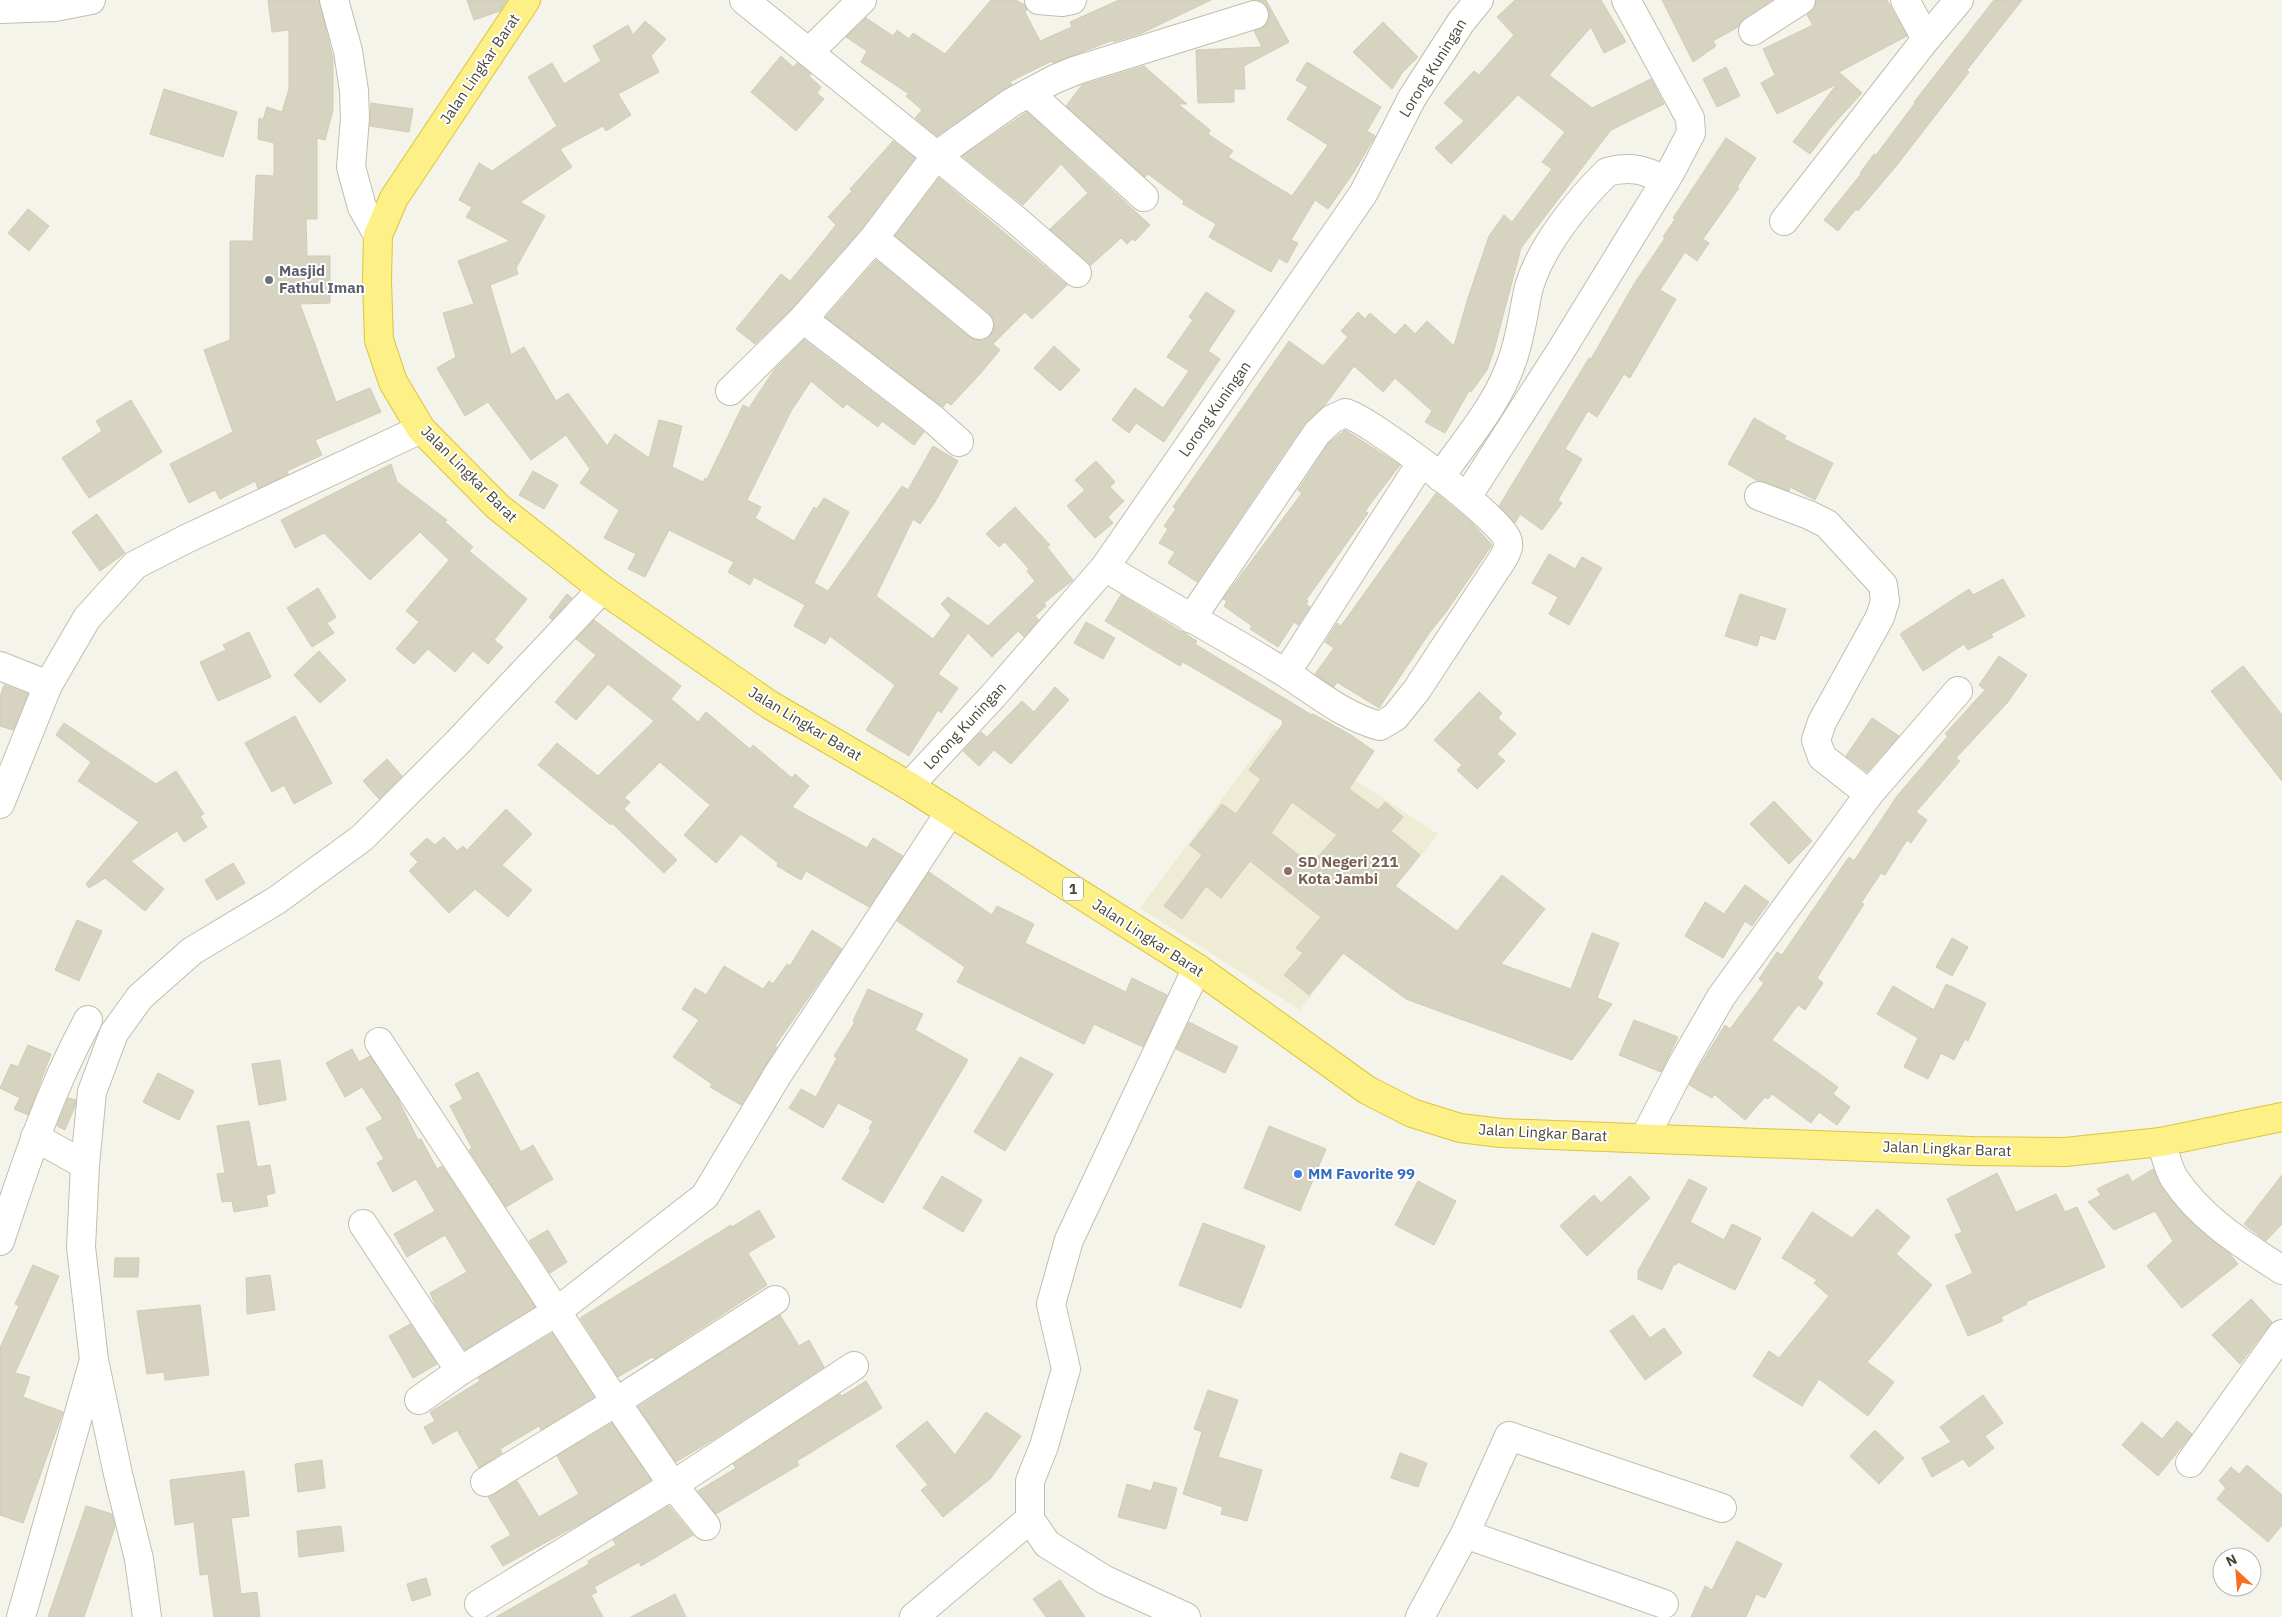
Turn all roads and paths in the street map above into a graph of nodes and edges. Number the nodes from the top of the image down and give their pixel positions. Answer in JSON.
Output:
{"nodes":[{"id":1,"x":91,"y":0,"type":"edge"},
{"id":2,"x":334,"y":0,"type":"edge"},
{"id":3,"x":526,"y":0,"type":"edge"},
{"id":4,"x":744,"y":0,"type":"edge"},
{"id":5,"x":862,"y":0,"type":"edge"},
{"id":6,"x":1039,"y":0,"type":"edge"},
{"id":7,"x":1072,"y":0,"type":"edge"},
{"id":8,"x":1479,"y":0,"type":"edge"},
{"id":9,"x":1626,"y":0,"type":"edge"},
{"id":10,"x":1801,"y":0,"type":"edge"},
{"id":11,"x":1905,"y":0,"type":"edge"},
{"id":12,"x":1959,"y":0,"type":"edge"},
{"id":13,"x":0,"y":9,"type":"edge"},
{"id":14,"x":1254,"y":15,"type":"dead end"},
{"id":15,"x":1752,"y":31,"type":"dead end"},
{"id":16,"x":1926,"y":39,"type":"junction"},
{"id":17,"x":809,"y":52,"type":"junction"},
{"id":18,"x":1030,"y":93,"type":"junction"},
{"id":19,"x":936,"y":156,"type":"junction"},
{"id":20,"x":1665,"y":182,"type":"junction"},
{"id":21,"x":1144,"y":197,"type":"dead end"},
{"id":22,"x":1784,"y":220,"type":"dead end"},
{"id":23,"x":378,"y":235,"type":"junction"},
{"id":24,"x":874,"y":238,"type":"junction"},
{"id":25,"x":1077,"y":273,"type":"dead end"},
{"id":26,"x":803,"y":319,"type":"junction"},
{"id":27,"x":979,"y":325,"type":"dead end"},
{"id":28,"x":730,"y":391,"type":"dead end"},
{"id":29,"x":422,"y":430,"type":"junction"},
{"id":30,"x":959,"y":442,"type":"dead end"},
{"id":31,"x":1430,"y":470,"type":"junction"},
{"id":32,"x":1760,"y":496,"type":"dead end"},
{"id":33,"x":1467,"y":497,"type":"junction"},
{"id":34,"x":1105,"y":568,"type":"junction"},
{"id":35,"x":602,"y":590,"type":"junction"},
{"id":36,"x":1191,"y":619,"type":"junction"},
{"id":37,"x":0,"y":666,"type":"edge"},
{"id":38,"x":1286,"y":674,"type":"junction"},
{"id":39,"x":48,"y":685,"type":"junction"},
{"id":40,"x":1958,"y":691,"type":"dead end"},
{"id":41,"x":909,"y":786,"type":"junction"},
{"id":42,"x":1869,"y":794,"type":"junction"},
{"id":43,"x":0,"y":804,"type":"edge"},
{"id":44,"x":950,"y":812,"type":"junction"},
{"id":45,"x":1197,"y":968,"type":"junction"},
{"id":46,"x":88,"y":1020,"type":"dead end"},
{"id":47,"x":379,"y":1042,"type":"dead end"},
{"id":48,"x":2282,"y":1117,"type":"edge"},
{"id":49,"x":35,"y":1137,"type":"junction"},
{"id":50,"x":1645,"y":1137,"type":"junction"},
{"id":51,"x":2161,"y":1142,"type":"junction"},
{"id":52,"x":85,"y":1165,"type":"junction"},
{"id":53,"x":363,"y":1224,"type":"dead end"},
{"id":54,"x":0,"y":1241,"type":"edge"},
{"id":55,"x":2282,"y":1270,"type":"edge"},
{"id":56,"x":775,"y":1300,"type":"dead end"},
{"id":57,"x":556,"y":1312,"type":"junction"},
{"id":58,"x":2282,"y":1334,"type":"edge"},
{"id":59,"x":94,"y":1360,"type":"junction"},
{"id":60,"x":854,"y":1366,"type":"dead end"},
{"id":61,"x":460,"y":1371,"type":"junction"},
{"id":62,"x":419,"y":1400,"type":"dead end"},
{"id":63,"x":616,"y":1402,"type":"junction"},
{"id":64,"x":2190,"y":1463,"type":"dead end"},
{"id":65,"x":485,"y":1482,"type":"dead end"},
{"id":66,"x":672,"y":1485,"type":"junction"},
{"id":67,"x":1722,"y":1508,"type":"dead end"},
{"id":68,"x":1030,"y":1520,"type":"junction"},
{"id":69,"x":706,"y":1526,"type":"dead end"},
{"id":70,"x":1465,"y":1534,"type":"junction"},
{"id":71,"x":479,"y":1604,"type":"dead end"},
{"id":72,"x":1664,"y":1604,"type":"dead end"},
{"id":73,"x":20,"y":1617,"type":"edge"},
{"id":74,"x":147,"y":1617,"type":"edge"},
{"id":75,"x":914,"y":1617,"type":"edge"},
{"id":76,"x":1186,"y":1617,"type":"edge"},
{"id":77,"x":1420,"y":1617,"type":"edge"}],
"edges":[{"from":1,"to":13,"type":"street"},
{"from":2,"to":23,"type":"street"},
{"from":3,"to":23,"type":"highway","name":"Jalan Lingkar Barat","number":"1"},
{"from":4,"to":17,"type":"street"},
{"from":5,"to":17,"type":"street"},
{"from":6,"to":7,"type":"street"},
{"from":8,"to":34,"type":"street","name":"Lorong Kuningan"},
{"from":9,"to":20,"type":"street"},
{"from":10,"to":15,"type":"street"},
{"from":11,"to":16,"type":"street"},
{"from":12,"to":16,"type":"street"},
{"from":14,"to":18,"type":"street"},
{"from":16,"to":22,"type":"street"},
{"from":17,"to":19,"type":"street"},
{"from":18,"to":19,"type":"street"},
{"from":18,"to":21,"type":"street"},
{"from":19,"to":24,"type":"street"},
{"from":19,"to":25,"type":"street"},
{"from":20,"to":31,"type":"street"},
{"from":20,"to":33,"type":"street"},
{"from":23,"to":29,"type":"highway","name":"Jalan Lingkar Barat","number":"1"},
{"from":24,"to":26,"type":"street"},
{"from":24,"to":27,"type":"street"},
{"from":26,"to":28,"type":"street"},
{"from":26,"to":30,"type":"street"},
{"from":29,"to":35,"type":"highway","name":"Jalan Lingkar Barat","number":"1"},
{"from":29,"to":39,"type":"street"},
{"from":31,"to":33,"type":"street"},
{"from":31,"to":36,"type":"street"},
{"from":31,"to":38,"type":"street"},
{"from":32,"to":42,"type":"street"},
{"from":33,"to":38,"type":"street"},
{"from":34,"to":36,"type":"street"},
{"from":34,"to":41,"type":"street","name":"Lorong Kuningan"},
{"from":35,"to":41,"type":"highway","name":"Jalan Lingkar Barat","number":"1"},
{"from":35,"to":52,"type":"street"},
{"from":36,"to":38,"type":"street"},
{"from":37,"to":39,"type":"street"},
{"from":39,"to":43,"type":"street"},
{"from":40,"to":42,"type":"street"},
{"from":41,"to":44,"type":"highway","name":"Jalan Lingkar Barat","number":"1"},
{"from":42,"to":50,"type":"street"},
{"from":44,"to":45,"type":"highway","name":"Jalan Lingkar Barat","number":"1"},
{"from":44,"to":57,"type":"street"},
{"from":45,"to":50,"type":"highway","name":"Jalan Lingkar Barat","number":"1"},
{"from":45,"to":68,"type":"street"},
{"from":46,"to":49,"type":"street"},
{"from":47,"to":57,"type":"street"},
{"from":48,"to":51,"type":"highway","name":"Jalan Lingkar Barat","number":"1"},
{"from":49,"to":52,"type":"street"},
{"from":49,"to":54,"type":"street"},
{"from":50,"to":51,"type":"highway","name":"Jalan Lingkar Barat","number":"1"},
{"from":51,"to":55,"type":"street"},
{"from":52,"to":59,"type":"street"},
{"from":53,"to":61,"type":"street"},
{"from":56,"to":63,"type":"street"},
{"from":57,"to":61,"type":"street"},
{"from":57,"to":63,"type":"street"},
{"from":58,"to":64,"type":"street"},
{"from":59,"to":73,"type":"street"},
{"from":59,"to":74,"type":"street"},
{"from":60,"to":66,"type":"street"},
{"from":61,"to":62,"type":"street"},
{"from":63,"to":65,"type":"street"},
{"from":63,"to":66,"type":"street"},
{"from":66,"to":69,"type":"street"},
{"from":66,"to":71,"type":"street"},
{"from":67,"to":70,"type":"street"},
{"from":68,"to":75,"type":"street"},
{"from":68,"to":76,"type":"street"},
{"from":70,"to":72,"type":"street"},
{"from":70,"to":77,"type":"street"}]}
